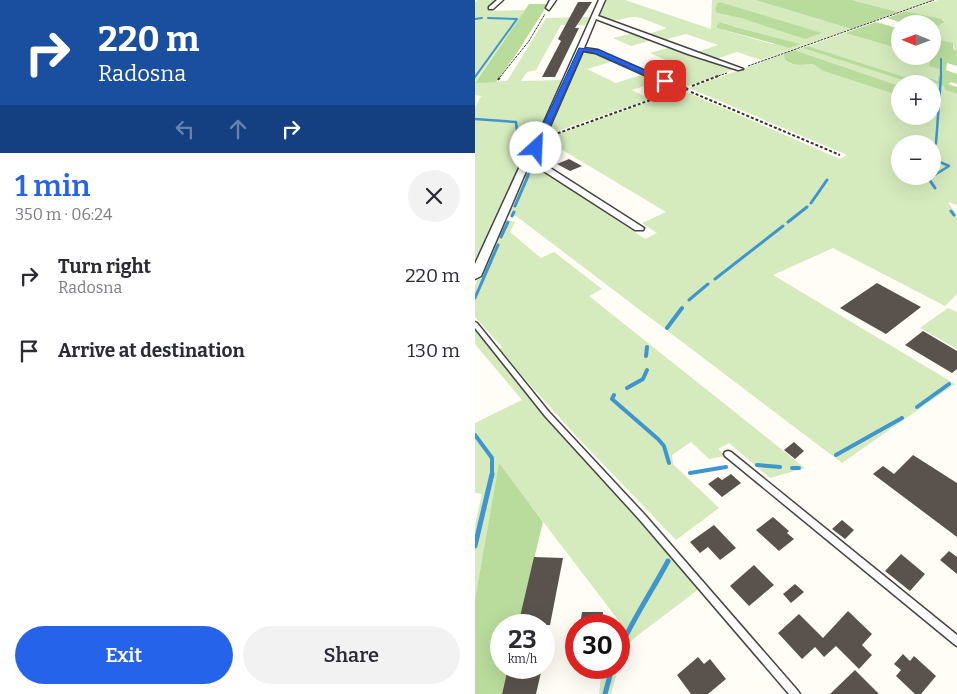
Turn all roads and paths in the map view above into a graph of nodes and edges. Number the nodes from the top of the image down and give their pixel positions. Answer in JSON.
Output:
{"nodes":[{"id":1,"x":500,"y":0,"type":"edge"},
{"id":2,"x":553,"y":0,"type":"edge"},
{"id":3,"x":602,"y":0,"type":"edge"},
{"id":4,"x":491,"y":8,"type":"dead end"},
{"id":5,"x":549,"y":8,"type":"joint"},
{"id":6,"x":595,"y":18,"type":"junction"},
{"id":7,"x":581,"y":49,"type":"junction"},
{"id":8,"x":740,"y":69,"type":"dead end"},
{"id":9,"x":499,"y":80,"type":"dead end"},
{"id":10,"x":683,"y":89,"type":"joint"},
{"id":11,"x":839,"y":155,"type":"dead end"},
{"id":12,"x":524,"y":166,"type":"junction"},
{"id":13,"x":639,"y":228,"type":"dead end"},
{"id":14,"x":475,"y":276,"type":"edge"},
{"id":15,"x":475,"y":324,"type":"edge"},
{"id":16,"x":728,"y":454,"type":"dead end"},
{"id":17,"x":957,"y":641,"type":"edge"},
{"id":18,"x":795,"y":694,"type":"edge"}],
"edges":[{"from":1,"to":4,"type":"street"},
{"from":2,"to":5,"type":"street"},
{"from":3,"to":6,"type":"street"},
{"from":5,"to":9,"type":"path"},
{"from":6,"to":7,"type":"street"},
{"from":6,"to":8,"type":"street"},
{"from":7,"to":10,"type":"street"},
{"from":7,"to":12,"type":"street"},
{"from":10,"to":11,"type":"path"},
{"from":12,"to":13,"type":"street"},
{"from":12,"to":14,"type":"street"},
{"from":15,"to":18,"type":"lane"},
{"from":16,"to":17,"type":"lane"}]}
